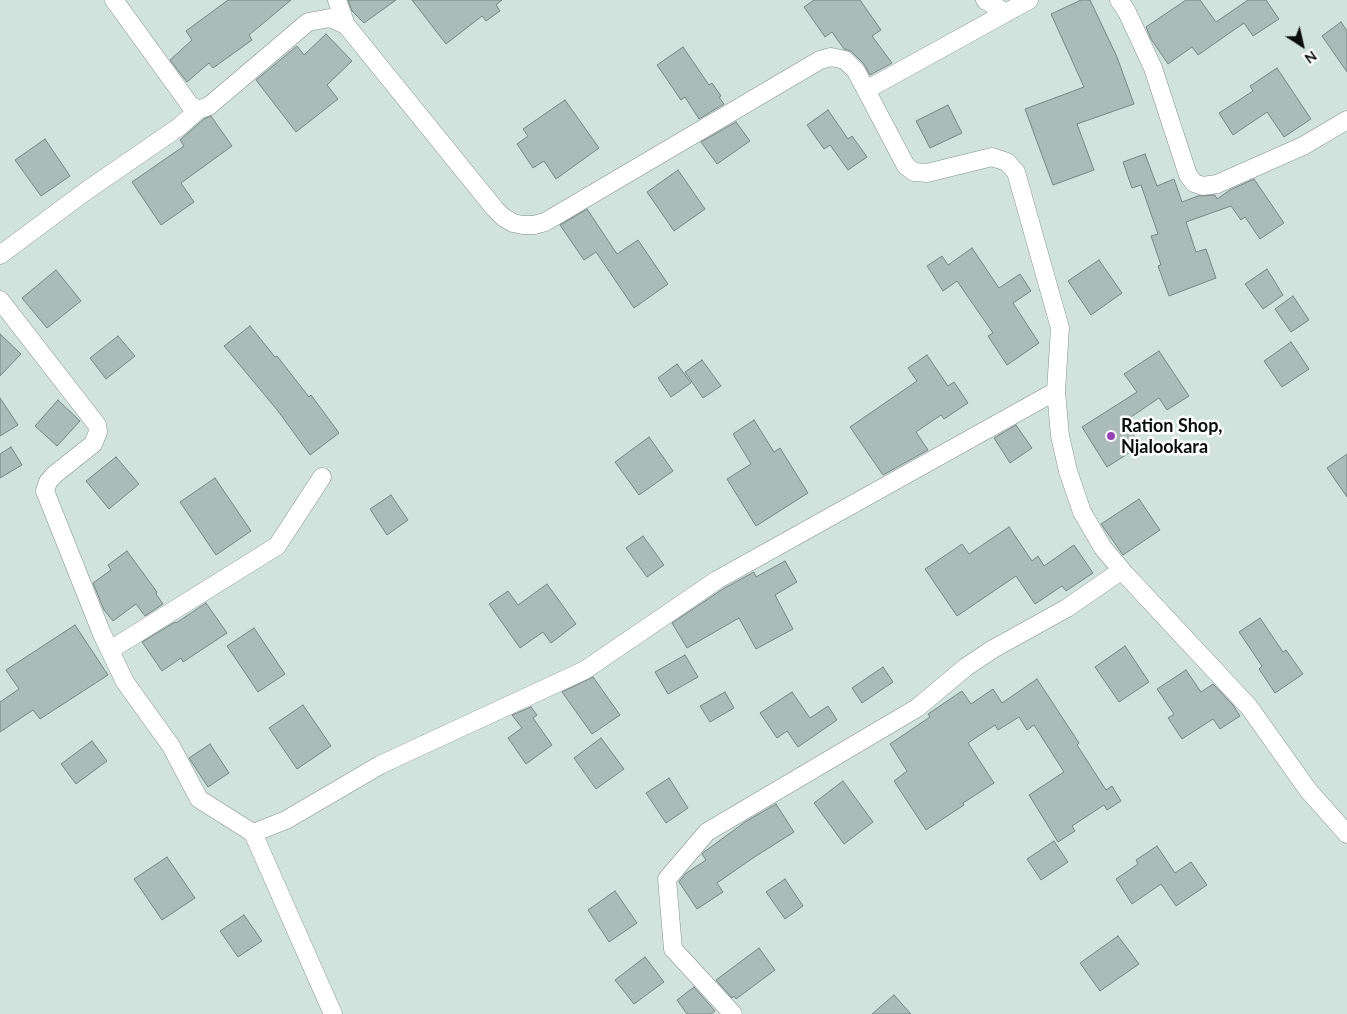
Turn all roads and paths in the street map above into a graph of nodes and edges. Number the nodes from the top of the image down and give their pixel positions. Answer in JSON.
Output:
{"nodes":[{"id":1,"x":114,"y":0,"type":"edge"},
{"id":2,"x":338,"y":0,"type":"edge"},
{"id":3,"x":985,"y":0,"type":"edge"},
{"id":4,"x":1029,"y":0,"type":"edge"},
{"id":5,"x":1119,"y":0,"type":"edge"},
{"id":6,"x":1006,"y":13,"type":"junction"},
{"id":7,"x":346,"y":25,"type":"junction"},
{"id":8,"x":866,"y":90,"type":"junction"},
{"id":9,"x":198,"y":110,"type":"junction"},
{"id":10,"x":1347,"y":120,"type":"edge"},
{"id":11,"x":0,"y":255,"type":"edge"},
{"id":12,"x":0,"y":300,"type":"edge"},
{"id":13,"x":1056,"y":391,"type":"junction"},
{"id":14,"x":322,"y":477,"type":"dead end"},
{"id":15,"x":1122,"y":570,"type":"junction"},
{"id":16,"x":110,"y":650,"type":"junction"},
{"id":17,"x":253,"y":833,"type":"junction"},
{"id":18,"x":1347,"y":834,"type":"edge"},
{"id":19,"x":333,"y":1014,"type":"edge"},
{"id":20,"x":733,"y":1014,"type":"edge"}],
"edges":[{"from":1,"to":9,"type":"street"},
{"from":2,"to":7,"type":"street"},
{"from":3,"to":6,"type":"street"},
{"from":4,"to":6,"type":"street"},
{"from":5,"to":10,"type":"street"},
{"from":6,"to":8,"type":"street"},
{"from":7,"to":8,"type":"street"},
{"from":7,"to":9,"type":"street"},
{"from":8,"to":13,"type":"street"},
{"from":9,"to":11,"type":"street"},
{"from":12,"to":16,"type":"street"},
{"from":13,"to":15,"type":"street"},
{"from":13,"to":17,"type":"street"},
{"from":14,"to":16,"type":"street"},
{"from":15,"to":18,"type":"street"},
{"from":15,"to":20,"type":"street"},
{"from":16,"to":17,"type":"street"},
{"from":17,"to":19,"type":"street"}]}
